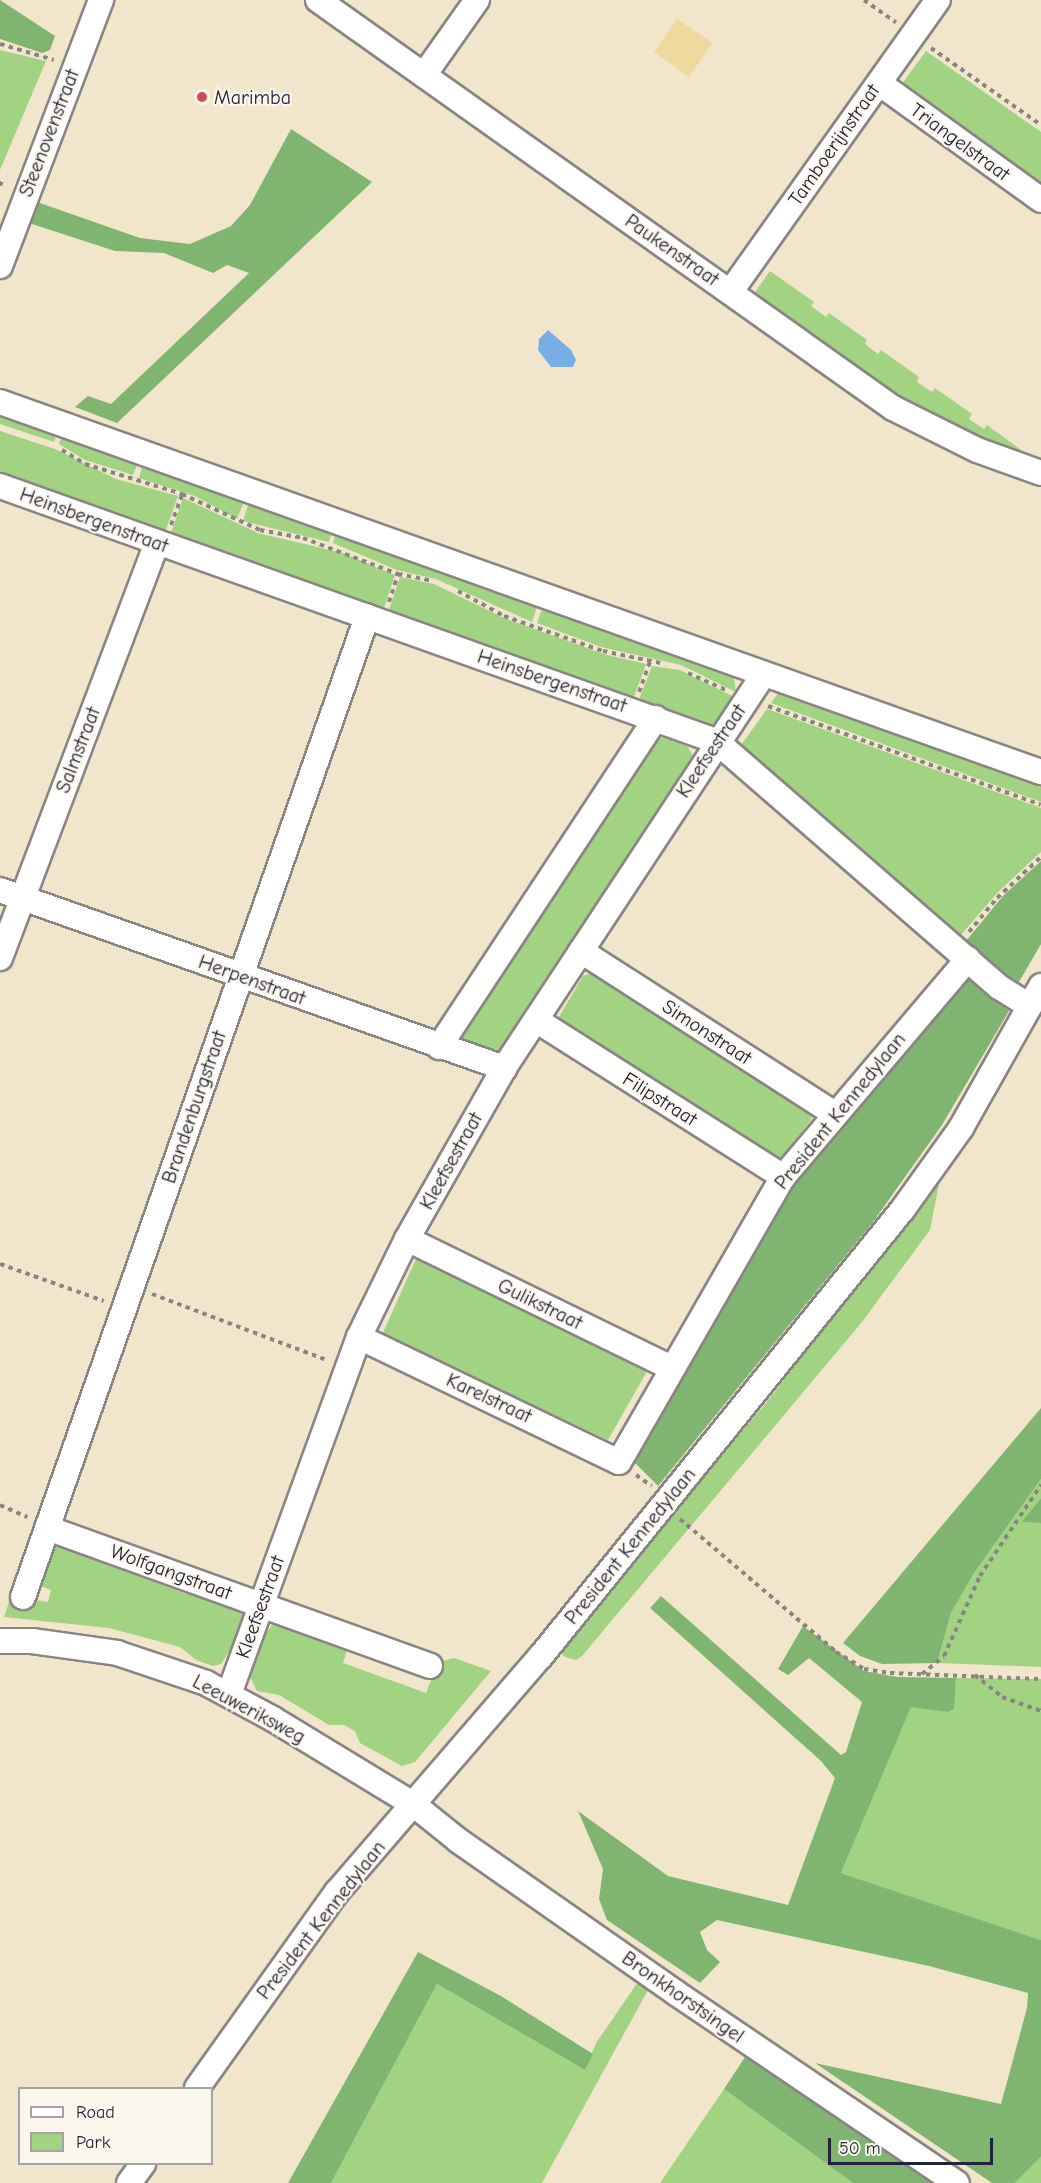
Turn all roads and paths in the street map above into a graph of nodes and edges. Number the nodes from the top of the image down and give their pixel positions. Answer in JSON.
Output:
{"nodes":[{"id":1,"x":101,"y":0,"type":"edge"},
{"id":2,"x":318,"y":0,"type":"edge"},
{"id":3,"x":477,"y":0,"type":"edge"},
{"id":4,"x":864,"y":0,"type":"edge"},
{"id":5,"x":938,"y":0,"type":"edge"},
{"id":6,"x":913,"y":35,"type":"junction"},
{"id":7,"x":0,"y":44,"type":"edge"},
{"id":8,"x":74,"y":65,"type":"junction"},
{"id":9,"x":424,"y":75,"type":"junction"},
{"id":10,"x":879,"y":83,"type":"junction"},
{"id":11,"x":1041,"y":125,"type":"edge"},
{"id":12,"x":0,"y":179,"type":"edge"},
{"id":13,"x":0,"y":186,"type":"edge"},
{"id":14,"x":1041,"y":200,"type":"edge"},
{"id":15,"x":0,"y":266,"type":"edge"},
{"id":16,"x":731,"y":291,"type":"junction"},
{"id":17,"x":0,"y":402,"type":"edge"},
{"id":18,"x":57,"y":447,"type":"dead end"},
{"id":19,"x":1041,"y":473,"type":"edge"},
{"id":20,"x":0,"y":486,"type":"edge"},
{"id":21,"x":182,"y":494,"type":"junction"},
{"id":22,"x":160,"y":544,"type":"junction"},
{"id":23,"x":434,"y":582,"type":"dead end"},
{"id":24,"x":446,"y":586,"type":"dead end"},
{"id":25,"x":367,"y":617,"type":"junction"},
{"id":26,"x":650,"y":662,"type":"junction"},
{"id":27,"x":670,"y":665,"type":"dead end"},
{"id":28,"x":680,"y":667,"type":"dead end"},
{"id":29,"x":763,"y":675,"type":"junction"},
{"id":30,"x":746,"y":698,"type":"junction"},
{"id":31,"x":633,"y":710,"type":"junction"},
{"id":32,"x":656,"y":718,"type":"junction"},
{"id":33,"x":716,"y":741,"type":"junction"},
{"id":34,"x":1041,"y":772,"type":"edge"},
{"id":35,"x":1041,"y":805,"type":"edge"},
{"id":36,"x":1041,"y":857,"type":"edge"},
{"id":37,"x":11,"y":894,"type":"edge"},
{"id":38,"x":581,"y":951,"type":"junction"},
{"id":39,"x":962,"y":953,"type":"junction"},
{"id":40,"x":0,"y":958,"type":"edge"},
{"id":41,"x":240,"y":975,"type":"junction"},
{"id":42,"x":1035,"y":996,"type":"edge"},
{"id":43,"x":536,"y":1020,"type":"junction"},
{"id":44,"x":439,"y":1047,"type":"junction"},
{"id":45,"x":504,"y":1068,"type":"junction"},
{"id":46,"x":833,"y":1113,"type":"junction"},
{"id":47,"x":783,"y":1177,"type":"junction"},
{"id":48,"x":407,"y":1239,"type":"junction"},
{"id":49,"x":0,"y":1263,"type":"edge"},
{"id":50,"x":127,"y":1297,"type":"junction"},
{"id":51,"x":359,"y":1337,"type":"junction"},
{"id":52,"x":348,"y":1368,"type":"junction"},
{"id":53,"x":672,"y":1368,"type":"junction"},
{"id":54,"x":619,"y":1462,"type":"junction"},
{"id":55,"x":1041,"y":1485,"type":"edge"},
{"id":56,"x":666,"y":1502,"type":"junction"},
{"id":57,"x":0,"y":1506,"type":"edge"},
{"id":58,"x":47,"y":1528,"type":"junction"},
{"id":59,"x":698,"y":1534,"type":"dead end"},
{"id":60,"x":23,"y":1597,"type":"dead end"},
{"id":61,"x":260,"y":1605,"type":"junction"},
{"id":62,"x":0,"y":1641,"type":"edge"},
{"id":63,"x":430,"y":1666,"type":"dead end"},
{"id":64,"x":921,"y":1674,"type":"junction"},
{"id":65,"x":975,"y":1675,"type":"junction"},
{"id":66,"x":1041,"y":1679,"type":"edge"},
{"id":67,"x":229,"y":1694,"type":"junction"},
{"id":68,"x":1041,"y":1711,"type":"edge"},
{"id":69,"x":413,"y":1804,"type":"junction"},
{"id":70,"x":198,"y":2087,"type":"edge"},
{"id":71,"x":142,"y":2165,"type":"edge"},
{"id":72,"x":129,"y":2183,"type":"edge"},
{"id":73,"x":957,"y":2183,"type":"edge"}],
"edges":[{"from":1,"to":8,"type":"street","name":"Steenovenstraat"},
{"from":2,"to":9,"type":"street","name":"Paukenstraat"},
{"from":3,"to":9,"type":"street"},
{"from":4,"to":6,"type":"path"},
{"from":5,"to":6,"type":"street","name":"Tamboerijnstraat"},
{"from":6,"to":10,"type":"street","name":"Tamboerijnstraat"},
{"from":6,"to":11,"type":"path"},
{"from":7,"to":8,"type":"path"},
{"from":8,"to":15,"type":"street","name":"Steenovenstraat"},
{"from":9,"to":16,"type":"street","name":"Paukenstraat"},
{"from":10,"to":14,"type":"street","name":"Triangelstraat"},
{"from":10,"to":16,"type":"street","name":"Tamboerijnstraat"},
{"from":12,"to":13,"type":"path"},
{"from":16,"to":19,"type":"street","name":"Paukenstraat"},
{"from":17,"to":29,"type":"street"},
{"from":18,"to":21,"type":"path"},
{"from":20,"to":22,"type":"street","name":"Heinsbergenstraat"},
{"from":21,"to":22,"type":"path"},
{"from":21,"to":23,"type":"path"},
{"from":22,"to":25,"type":"street","name":"Heinsbergenstraat"},
{"from":22,"to":37,"type":"street","name":"Salmstraat"},
{"from":24,"to":26,"type":"path"},
{"from":25,"to":31,"type":"street","name":"Heinsbergenstraat"},
{"from":25,"to":41,"type":"street","name":"Brandenburgstraat"},
{"from":26,"to":27,"type":"path"},
{"from":26,"to":31,"type":"path"},
{"from":28,"to":30,"type":"path"},
{"from":29,"to":30,"type":"street","name":"Kleefsestraat"},
{"from":29,"to":34,"type":"street"},
{"from":30,"to":33,"type":"street","name":"Kleefsestraat"},
{"from":30,"to":35,"type":"path"},
{"from":31,"to":32,"type":"street","name":"Heinsbergenstraat"},
{"from":32,"to":33,"type":"street","name":"Heinsbergenstraat"},
{"from":32,"to":44,"type":"street"},
{"from":33,"to":38,"type":"street","name":"Kleefsestraat"},
{"from":33,"to":39,"type":"street","name":"Heinsbergenstraat"},
{"from":36,"to":39,"type":"path"},
{"from":37,"to":40,"type":"street","name":"Salmstraat"},
{"from":37,"to":41,"type":"street","name":"Herpenstraat"},
{"from":38,"to":43,"type":"street","name":"Kleefsestraat"},
{"from":38,"to":46,"type":"street","name":"Simonstraat"},
{"from":39,"to":42,"type":"street","name":"Heinsbergenstraat"},
{"from":39,"to":46,"type":"street","name":"President Kennedylaan"},
{"from":41,"to":44,"type":"street","name":"Herpenstraat"},
{"from":41,"to":50,"type":"street","name":"Brandenburgstraat"},
{"from":42,"to":56,"type":"street","name":"President Kennedylaan"},
{"from":43,"to":45,"type":"street","name":"Kleefsestraat"},
{"from":43,"to":47,"type":"street","name":"Filipstraat"},
{"from":44,"to":45,"type":"street","name":"Herpenstraat"},
{"from":45,"to":48,"type":"street","name":"Kleefsestraat"},
{"from":46,"to":47,"type":"street","name":"President Kennedylaan"},
{"from":47,"to":53,"type":"street","name":"President Kennedylaan"},
{"from":48,"to":51,"type":"street","name":"Kleefsestraat"},
{"from":48,"to":53,"type":"street","name":"Gulikstraat"},
{"from":49,"to":50,"type":"path"},
{"from":50,"to":52,"type":"path"},
{"from":50,"to":58,"type":"street","name":"Brandenburgstraat"},
{"from":51,"to":52,"type":"street","name":"Kleefsestraat"},
{"from":51,"to":54,"type":"street","name":"Karelstraat"},
{"from":52,"to":61,"type":"street","name":"Kleefsestraat"},
{"from":53,"to":54,"type":"street","name":"President Kennedylaan"},
{"from":54,"to":56,"type":"path"},
{"from":55,"to":64,"type":"path"},
{"from":56,"to":69,"type":"street","name":"President Kennedylaan"},
{"from":57,"to":58,"type":"path"},
{"from":58,"to":60,"type":"street","name":"Brandenburgstraat"},
{"from":58,"to":61,"type":"street","name":"Wolfgangstraat"},
{"from":59,"to":64,"type":"path"},
{"from":61,"to":63,"type":"street","name":"Wolfgangstraat"},
{"from":61,"to":67,"type":"street","name":"Kleefsestraat"},
{"from":62,"to":67,"type":"street","name":"Leeuweriksweg"},
{"from":64,"to":65,"type":"path"},
{"from":65,"to":66,"type":"path"},
{"from":65,"to":68,"type":"path"},
{"from":67,"to":69,"type":"street","name":"Leeuweriksweg"},
{"from":69,"to":70,"type":"street","name":"President Kennedylaan"},
{"from":69,"to":73,"type":"street","name":"Bronkhorstsingel"},
{"from":71,"to":72,"type":"street"}]}
